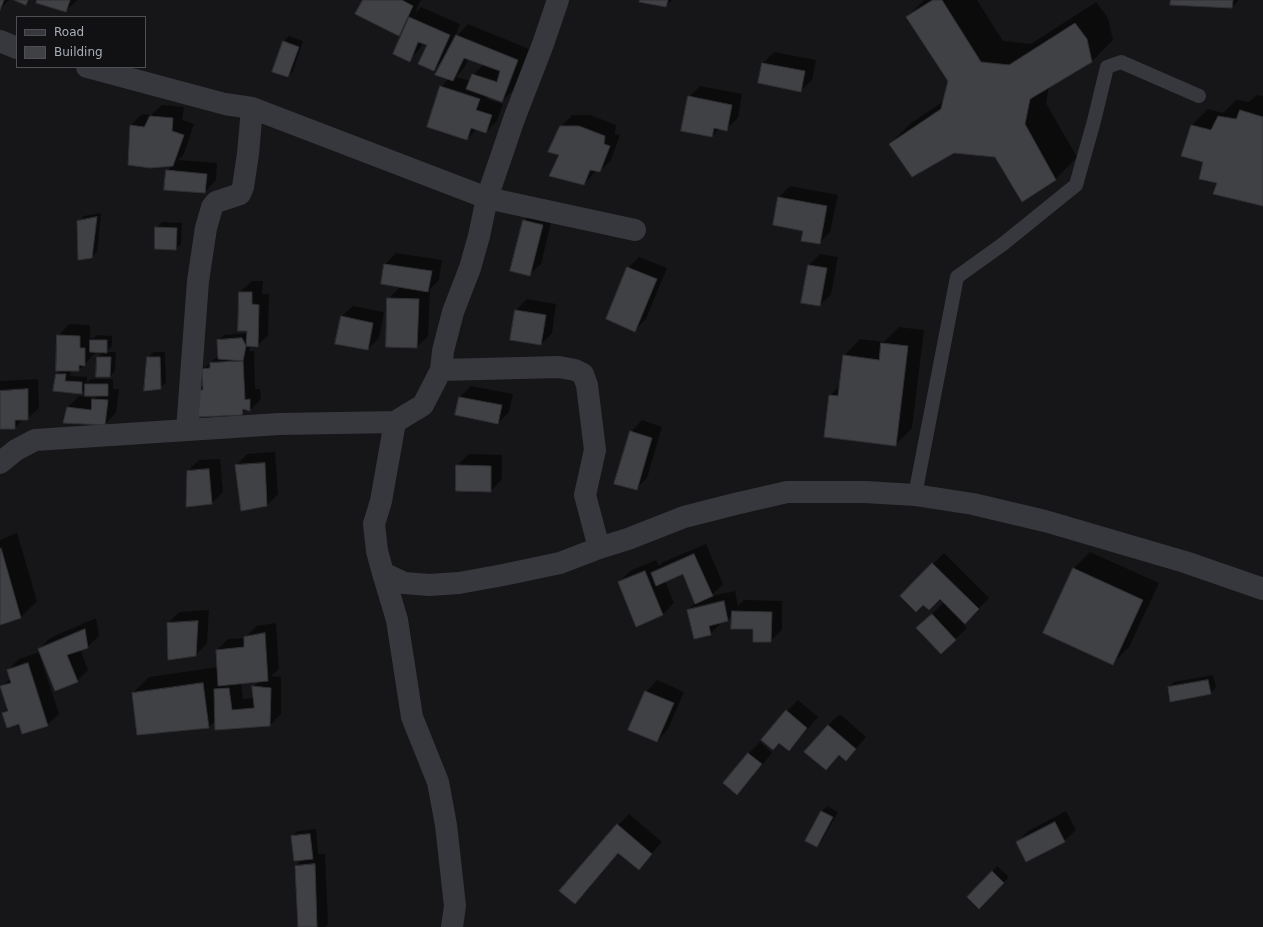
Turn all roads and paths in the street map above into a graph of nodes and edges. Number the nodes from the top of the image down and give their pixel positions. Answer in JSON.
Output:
{"nodes":[{"id":1,"x":558,"y":0,"type":"edge"},
{"id":2,"x":0,"y":41,"type":"edge"},
{"id":3,"x":16,"y":48,"type":"edge"},
{"id":4,"x":90,"y":68,"type":"edge"},
{"id":5,"x":1199,"y":96,"type":"dead end"},
{"id":6,"x":252,"y":108,"type":"junction"},
{"id":7,"x":487,"y":198,"type":"junction"},
{"id":8,"x":635,"y":230,"type":"dead end"},
{"id":9,"x":441,"y":370,"type":"junction"},
{"id":10,"x":395,"y":422,"type":"junction"},
{"id":11,"x":187,"y":430,"type":"junction"},
{"id":12,"x":0,"y":463,"type":"edge"},
{"id":13,"x":915,"y":495,"type":"junction"},
{"id":14,"x":599,"y":548,"type":"junction"},
{"id":15,"x":383,"y":573,"type":"junction"},
{"id":16,"x":1263,"y":589,"type":"edge"},
{"id":17,"x":452,"y":927,"type":"edge"}],
"edges":[{"from":1,"to":7,"type":"street"},
{"from":2,"to":3,"type":"street"},
{"from":4,"to":6,"type":"street"},
{"from":5,"to":13,"type":"lane"},
{"from":6,"to":7,"type":"street"},
{"from":6,"to":11,"type":"street"},
{"from":7,"to":8,"type":"street"},
{"from":7,"to":9,"type":"street"},
{"from":9,"to":10,"type":"street"},
{"from":9,"to":14,"type":"street"},
{"from":10,"to":11,"type":"street"},
{"from":10,"to":15,"type":"street"},
{"from":11,"to":12,"type":"street"},
{"from":13,"to":14,"type":"street"},
{"from":13,"to":16,"type":"street"},
{"from":14,"to":15,"type":"street"},
{"from":15,"to":17,"type":"street"}]}
